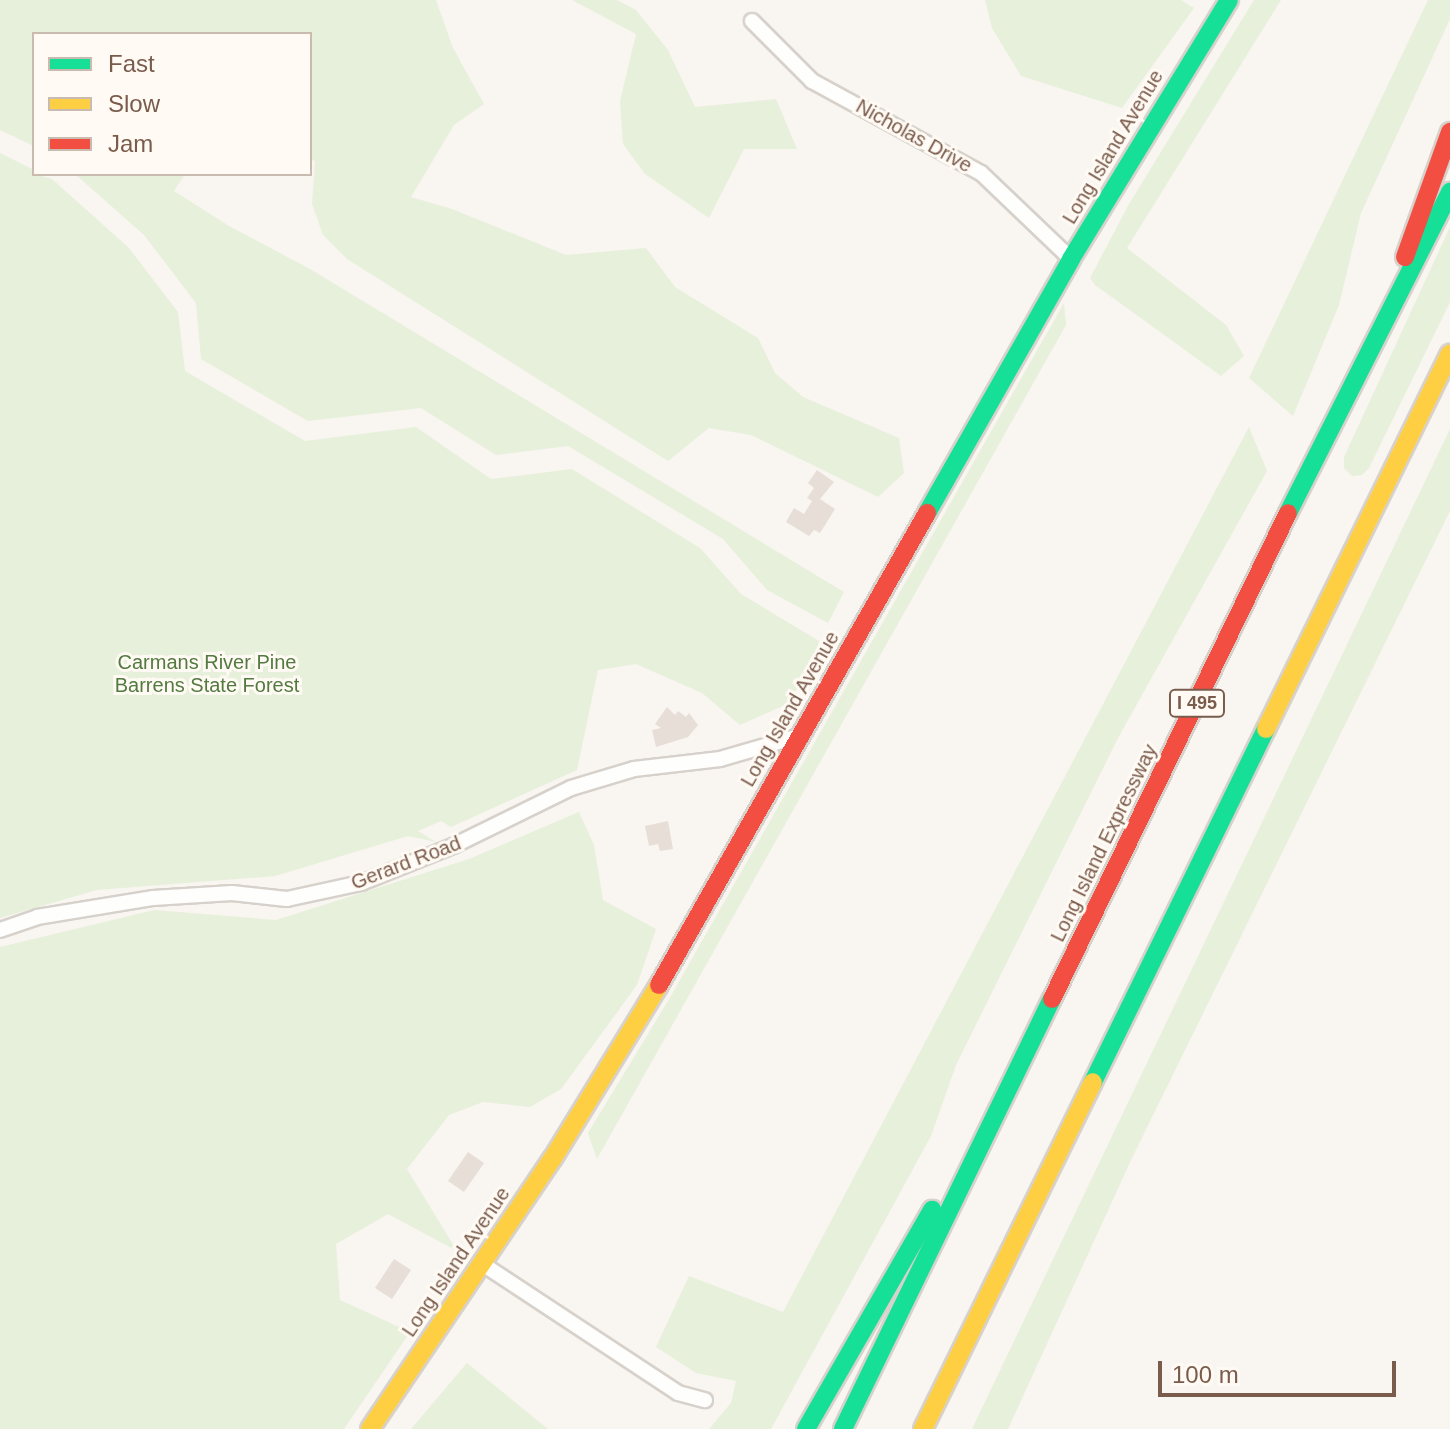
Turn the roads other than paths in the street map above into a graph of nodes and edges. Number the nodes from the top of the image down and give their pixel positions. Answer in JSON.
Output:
{"nodes":[{"id":1,"x":1229,"y":0,"type":"edge"},
{"id":2,"x":752,"y":21,"type":"dead end"},
{"id":3,"x":1450,"y":132,"type":"edge"},
{"id":4,"x":1450,"y":192,"type":"edge"},
{"id":5,"x":1071,"y":259,"type":"junction"},
{"id":6,"x":1385,"y":325,"type":"junction"},
{"id":7,"x":1450,"y":354,"type":"edge"},
{"id":8,"x":1450,"y":376,"type":"edge"},
{"id":9,"x":1378,"y":501,"type":"junction"},
{"id":10,"x":799,"y":736,"type":"junction"},
{"id":11,"x":0,"y":930,"type":"edge"},
{"id":12,"x":1012,"y":1083,"type":"junction"},
{"id":13,"x":481,"y":1263,"type":"junction"},
{"id":14,"x":968,"y":1336,"type":"junction"},
{"id":15,"x":705,"y":1400,"type":"dead end"},
{"id":16,"x":370,"y":1429,"type":"edge"},
{"id":17,"x":806,"y":1429,"type":"edge"},
{"id":18,"x":843,"y":1429,"type":"edge"},
{"id":19,"x":923,"y":1429,"type":"edge"},
{"id":20,"x":937,"y":1429,"type":"edge"}],
"edges":[{"from":1,"to":5,"type":"main road","name":"Long Island Avenue"},
{"from":2,"to":5,"type":"street","name":"Nicholas Drive"},
{"from":3,"to":6,"type":"main road"},
{"from":4,"to":6,"type":"main road","name":"Long Island Expressway","number":"I 495"},
{"from":5,"to":10,"type":"main road","name":"Long Island Avenue"},
{"from":6,"to":12,"type":"main road","name":"Long Island Expressway","number":"I 495"},
{"from":7,"to":9,"type":"main road"},
{"from":8,"to":9,"type":"main road"},
{"from":9,"to":14,"type":"main road"},
{"from":10,"to":11,"type":"street","name":"Gerard Road"},
{"from":10,"to":13,"type":"main road","name":"Long Island Avenue"},
{"from":12,"to":17,"type":"main road"},
{"from":12,"to":18,"type":"main road","name":"Long Island Expressway","number":"I 495"},
{"from":13,"to":15,"type":"street"},
{"from":13,"to":16,"type":"main road","name":"Long Island Avenue"},
{"from":14,"to":19,"type":"main road"},
{"from":14,"to":20,"type":"main road"}]}
